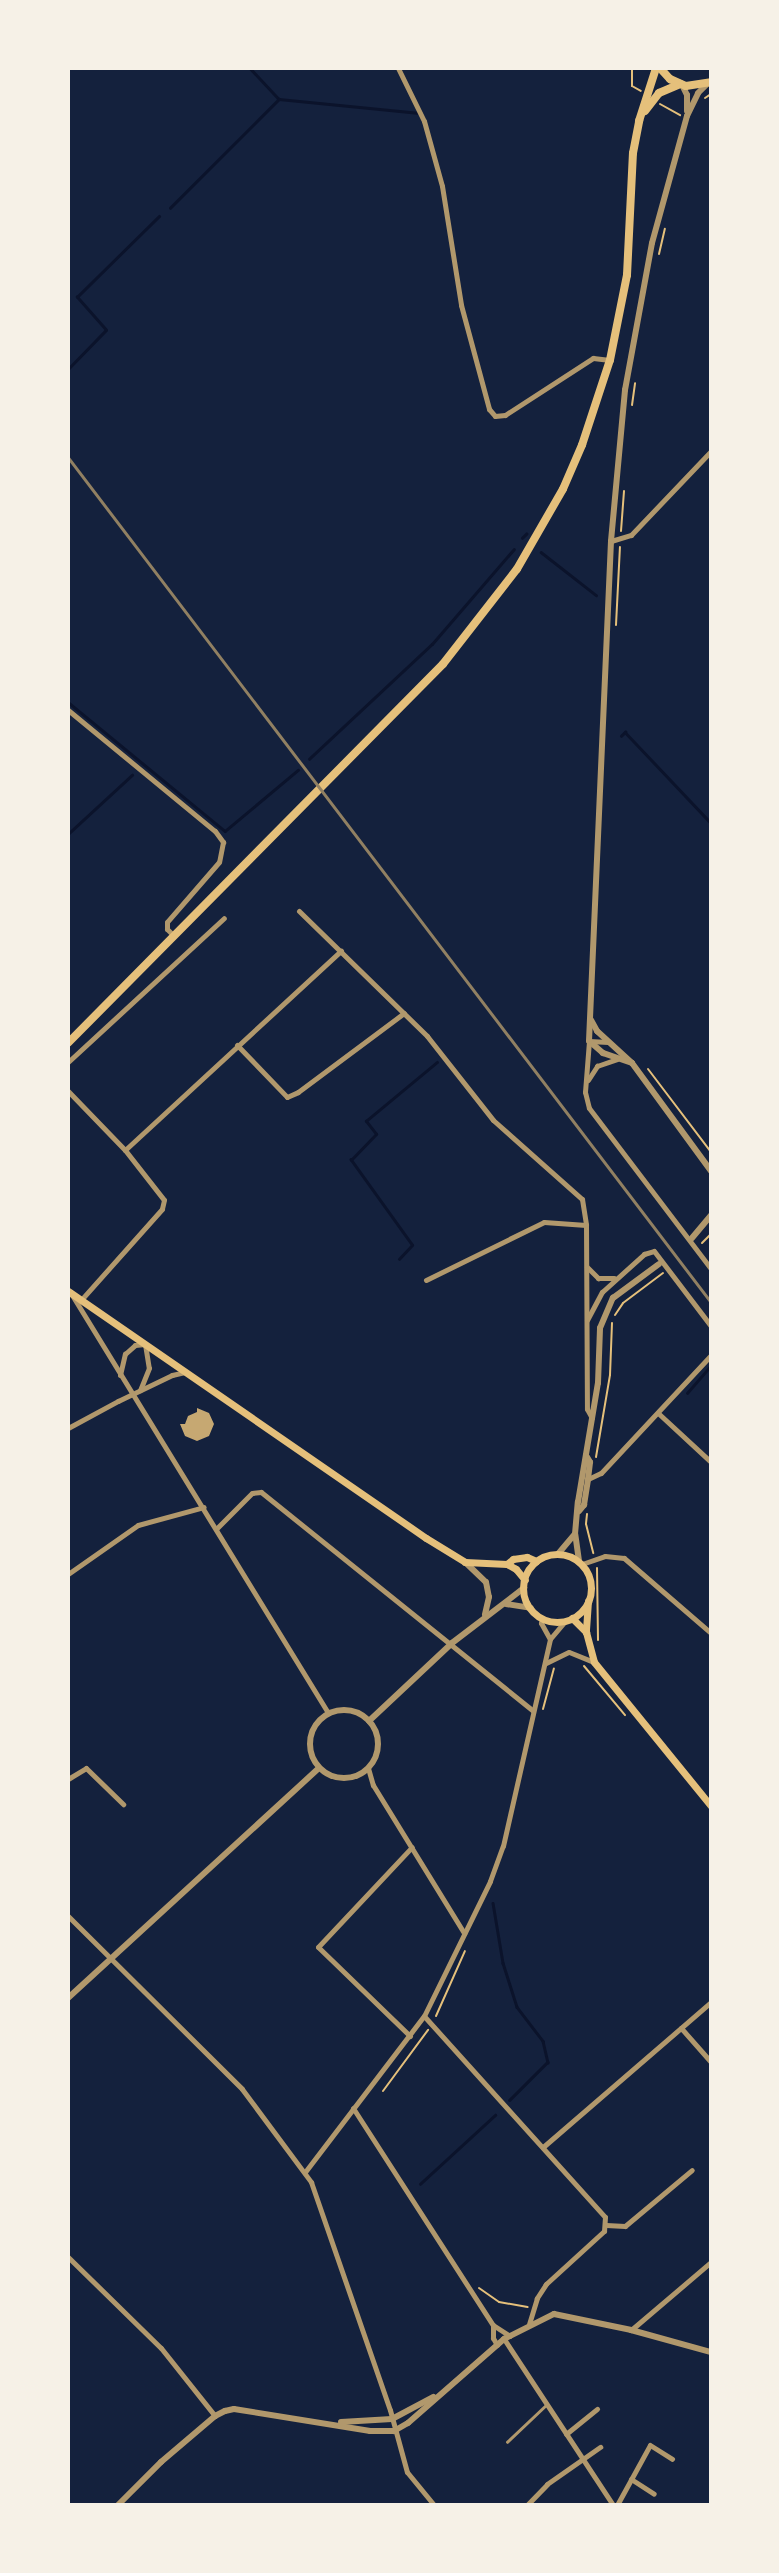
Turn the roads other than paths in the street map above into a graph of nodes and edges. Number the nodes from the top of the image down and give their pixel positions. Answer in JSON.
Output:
{"nodes":[{"id":1,"x":398,"y":68,"type":"edge"},
{"id":2,"x":658,"y":68,"type":"edge"},
{"id":3,"x":709,"y":83,"type":"edge"},
{"id":4,"x":681,"y":85,"type":"junction"},
{"id":5,"x":687,"y":116,"type":"junction"},
{"id":6,"x":639,"y":121,"type":"junction"},
{"id":7,"x":610,"y":360,"type":"junction"},
{"id":8,"x":711,"y":451,"type":"edge"},
{"id":9,"x":611,"y":541,"type":"junction"},
{"id":10,"x":68,"y":710,"type":"edge"},
{"id":11,"x":299,"y":911,"type":"dead end"},
{"id":12,"x":224,"y":918,"type":"dead end"},
{"id":13,"x":174,"y":936,"type":"junction"},
{"id":14,"x":341,"y":950,"type":"junction"},
{"id":15,"x":404,"y":1013,"type":"junction"},
{"id":16,"x":590,"y":1018,"type":"junction"},
{"id":17,"x":589,"y":1041,"type":"junction"},
{"id":18,"x":608,"y":1042,"type":"junction"},
{"id":19,"x":68,"y":1043,"type":"edge"},
{"id":20,"x":237,"y":1045,"type":"junction"},
{"id":21,"x":618,"y":1059,"type":"junction"},
{"id":22,"x":68,"y":1062,"type":"edge"},
{"id":23,"x":632,"y":1063,"type":"junction"},
{"id":24,"x":586,"y":1083,"type":"junction"},
{"id":25,"x":68,"y":1091,"type":"edge"},
{"id":26,"x":125,"y":1150,"type":"junction"},
{"id":27,"x":711,"y":1171,"type":"edge"},
{"id":28,"x":711,"y":1215,"type":"edge"},
{"id":29,"x":586,"y":1225,"type":"junction"},
{"id":30,"x":688,"y":1237,"type":"junction"},
{"id":31,"x":586,"y":1264,"type":"junction"},
{"id":32,"x":659,"y":1264,"type":"dead end"},
{"id":33,"x":711,"y":1269,"type":"edge"},
{"id":34,"x":617,"y":1277,"type":"junction"},
{"id":35,"x":426,"y":1280,"type":"dead end"},
{"id":36,"x":69,"y":1292,"type":"edge"},
{"id":37,"x":81,"y":1300,"type":"junction"},
{"id":38,"x":587,"y":1320,"type":"junction"},
{"id":39,"x":711,"y":1326,"type":"edge"},
{"id":40,"x":145,"y":1344,"type":"junction"},
{"id":41,"x":711,"y":1355,"type":"edge"},
{"id":42,"x":186,"y":1372,"type":"junction"},
{"id":43,"x":120,"y":1375,"type":"junction"},
{"id":44,"x":136,"y":1392,"type":"junction"},
{"id":45,"x":658,"y":1413,"type":"junction"},
{"id":46,"x":593,"y":1420,"type":"junction"},
{"id":47,"x":68,"y":1428,"type":"edge"},
{"id":48,"x":587,"y":1457,"type":"junction"},
{"id":49,"x":711,"y":1462,"type":"edge"},
{"id":50,"x":589,"y":1479,"type":"junction"},
{"id":51,"x":204,"y":1507,"type":"junction"},
{"id":52,"x":579,"y":1511,"type":"junction"},
{"id":53,"x":217,"y":1528,"type":"junction"},
{"id":54,"x":575,"y":1534,"type":"junction"},
{"id":55,"x":558,"y":1554,"type":"junction"},
{"id":56,"x":536,"y":1561,"type":"junction"},
{"id":57,"x":465,"y":1562,"type":"junction"},
{"id":58,"x":580,"y":1563,"type":"junction"},
{"id":59,"x":506,"y":1564,"type":"junction"},
{"id":60,"x":68,"y":1574,"type":"edge"},
{"id":61,"x":524,"y":1584,"type":"junction"},
{"id":62,"x":588,"y":1601,"type":"junction"},
{"id":63,"x":506,"y":1604,"type":"junction"},
{"id":64,"x":531,"y":1608,"type":"junction"},
{"id":65,"x":485,"y":1615,"type":"junction"},
{"id":66,"x":542,"y":1618,"type":"junction"},
{"id":67,"x":568,"y":1619,"type":"junction"},
{"id":68,"x":586,"y":1632,"type":"junction"},
{"id":69,"x":711,"y":1633,"type":"edge"},
{"id":70,"x":550,"y":1639,"type":"junction"},
{"id":71,"x":452,"y":1643,"type":"junction"},
{"id":72,"x":594,"y":1662,"type":"junction"},
{"id":73,"x":546,"y":1663,"type":"junction"},
{"id":74,"x":533,"y":1711,"type":"junction"},
{"id":75,"x":328,"y":1713,"type":"junction"},
{"id":76,"x":369,"y":1721,"type":"junction"},
{"id":77,"x":319,"y":1768,"type":"junction"},
{"id":78,"x":368,"y":1768,"type":"junction"},
{"id":79,"x":68,"y":1779,"type":"edge"},
{"id":80,"x":123,"y":1804,"type":"dead end"},
{"id":81,"x":711,"y":1806,"type":"edge"},
{"id":82,"x":412,"y":1847,"type":"junction"},
{"id":83,"x":68,"y":1916,"type":"edge"},
{"id":84,"x":464,"y":1933,"type":"junction"},
{"id":85,"x":110,"y":1958,"type":"junction"},
{"id":86,"x":68,"y":1998,"type":"edge"},
{"id":87,"x":711,"y":2002,"type":"edge"},
{"id":88,"x":424,"y":2017,"type":"junction"},
{"id":89,"x":681,"y":2028,"type":"junction"},
{"id":90,"x":410,"y":2036,"type":"junction"},
{"id":91,"x":711,"y":2062,"type":"edge"},
{"id":92,"x":353,"y":2108,"type":"junction"},
{"id":93,"x":543,"y":2147,"type":"junction"},
{"id":94,"x":692,"y":2170,"type":"dead end"},
{"id":95,"x":305,"y":2172,"type":"junction"},
{"id":96,"x":606,"y":2225,"type":"junction"},
{"id":97,"x":68,"y":2258,"type":"edge"},
{"id":98,"x":711,"y":2262,"type":"edge"},
{"id":99,"x":529,"y":2324,"type":"junction"},
{"id":100,"x":493,"y":2325,"type":"junction"},
{"id":101,"x":631,"y":2330,"type":"junction"},
{"id":102,"x":507,"y":2337,"type":"junction"},
{"id":103,"x":497,"y":2345,"type":"junction"},
{"id":104,"x":711,"y":2352,"type":"edge"},
{"id":105,"x":440,"y":2393,"type":"junction"},
{"id":106,"x":547,"y":2404,"type":"junction"},
{"id":107,"x":597,"y":2409,"type":"dead end"},
{"id":108,"x":215,"y":2416,"type":"junction"},
{"id":109,"x":392,"y":2419,"type":"junction"},
{"id":110,"x":328,"y":2422,"type":"junction"},
{"id":111,"x":394,"y":2431,"type":"junction"},
{"id":112,"x":566,"y":2434,"type":"junction"},
{"id":113,"x":507,"y":2442,"type":"dead end"},
{"id":114,"x":600,"y":2447,"type":"dead end"},
{"id":115,"x":672,"y":2459,"type":"dead end"},
{"id":116,"x":582,"y":2460,"type":"junction"},
{"id":117,"x":631,"y":2479,"type":"junction"},
{"id":118,"x":654,"y":2494,"type":"dead end"},
{"id":119,"x":118,"y":2505,"type":"edge"},
{"id":120,"x":434,"y":2505,"type":"edge"},
{"id":121,"x":527,"y":2505,"type":"edge"},
{"id":122,"x":615,"y":2505,"type":"edge"}],
"edges":[{"from":1,"to":7,"type":"street"},
{"from":2,"to":4,"type":"main road"},
{"from":2,"to":6,"type":"main road"},
{"from":3,"to":4,"type":"main road"},
{"from":3,"to":5,"type":"street"},
{"from":4,"to":5,"type":"street"},
{"from":4,"to":6,"type":"main road"},
{"from":5,"to":9,"type":"street"},
{"from":6,"to":7,"type":"main road"},
{"from":7,"to":13,"type":"main road"},
{"from":8,"to":9,"type":"street"},
{"from":9,"to":16,"type":"street"},
{"from":10,"to":13,"type":"street"},
{"from":11,"to":14,"type":"street"},
{"from":12,"to":22,"type":"street"},
{"from":13,"to":19,"type":"main road"},
{"from":14,"to":15,"type":"street"},
{"from":14,"to":20,"type":"street"},
{"from":15,"to":20,"type":"street"},
{"from":15,"to":29,"type":"street"},
{"from":16,"to":17,"type":"street"},
{"from":16,"to":18,"type":"street"},
{"from":17,"to":18,"type":"street"},
{"from":17,"to":21,"type":"street"},
{"from":17,"to":24,"type":"street"},
{"from":18,"to":23,"type":"street"},
{"from":20,"to":26,"type":"street"},
{"from":21,"to":23,"type":"street"},
{"from":21,"to":24,"type":"street"},
{"from":23,"to":27,"type":"street"},
{"from":24,"to":30,"type":"street"},
{"from":25,"to":26,"type":"street"},
{"from":26,"to":37,"type":"street"},
{"from":28,"to":30,"type":"street"},
{"from":29,"to":31,"type":"street"},
{"from":29,"to":35,"type":"street"},
{"from":30,"to":33,"type":"street"},
{"from":31,"to":34,"type":"street"},
{"from":31,"to":38,"type":"street"},
{"from":32,"to":46,"type":"street"},
{"from":34,"to":38,"type":"street"},
{"from":34,"to":39,"type":"street"},
{"from":36,"to":37,"type":"main road"},
{"from":36,"to":43,"type":"street"},
{"from":37,"to":40,"type":"main road"},
{"from":38,"to":46,"type":"street"},
{"from":40,"to":42,"type":"main road"},
{"from":40,"to":43,"type":"street"},
{"from":40,"to":44,"type":"street"},
{"from":41,"to":45,"type":"street"},
{"from":42,"to":44,"type":"street"},
{"from":42,"to":57,"type":"main road"},
{"from":43,"to":44,"type":"street"},
{"from":44,"to":47,"type":"street"},
{"from":44,"to":51,"type":"street"},
{"from":45,"to":49,"type":"street"},
{"from":45,"to":50,"type":"street"},
{"from":46,"to":48,"type":"street"},
{"from":48,"to":50,"type":"street"},
{"from":48,"to":52,"type":"street"},
{"from":50,"to":52,"type":"street"},
{"from":51,"to":53,"type":"street"},
{"from":51,"to":60,"type":"street"},
{"from":52,"to":54,"type":"street"},
{"from":53,"to":71,"type":"street"},
{"from":53,"to":75,"type":"street"},
{"from":54,"to":55,"type":"street"},
{"from":54,"to":58,"type":"street"},
{"from":55,"to":56,"type":"main road"},
{"from":55,"to":58,"type":"main road"},
{"from":56,"to":59,"type":"main road"},
{"from":56,"to":61,"type":"main road"},
{"from":57,"to":59,"type":"main road"},
{"from":57,"to":65,"type":"street"},
{"from":58,"to":62,"type":"main road"},
{"from":58,"to":69,"type":"street"},
{"from":59,"to":61,"type":"main road"},
{"from":61,"to":63,"type":"street"},
{"from":61,"to":64,"type":"main road"},
{"from":62,"to":67,"type":"main road"},
{"from":62,"to":68,"type":"main road"},
{"from":63,"to":64,"type":"street"},
{"from":63,"to":65,"type":"street"},
{"from":64,"to":66,"type":"main road"},
{"from":65,"to":71,"type":"street"},
{"from":66,"to":67,"type":"main road"},
{"from":66,"to":70,"type":"street"},
{"from":67,"to":68,"type":"main road"},
{"from":67,"to":70,"type":"street"},
{"from":68,"to":72,"type":"main road"},
{"from":70,"to":73,"type":"street"},
{"from":71,"to":74,"type":"street"},
{"from":71,"to":76,"type":"street"},
{"from":72,"to":73,"type":"street"},
{"from":72,"to":81,"type":"main road"},
{"from":73,"to":74,"type":"street"},
{"from":74,"to":84,"type":"street"},
{"from":75,"to":76,"type":"street"},
{"from":75,"to":77,"type":"street"},
{"from":76,"to":78,"type":"street"},
{"from":77,"to":78,"type":"street"},
{"from":77,"to":85,"type":"street"},
{"from":78,"to":82,"type":"street"},
{"from":79,"to":80,"type":"street"},
{"from":82,"to":84,"type":"street"},
{"from":82,"to":90,"type":"street"},
{"from":83,"to":85,"type":"street"},
{"from":84,"to":88,"type":"street"},
{"from":85,"to":86,"type":"street"},
{"from":85,"to":95,"type":"street"},
{"from":87,"to":89,"type":"street"},
{"from":88,"to":90,"type":"street"},
{"from":88,"to":93,"type":"street"},
{"from":89,"to":91,"type":"street"},
{"from":89,"to":93,"type":"street"},
{"from":90,"to":92,"type":"street"},
{"from":92,"to":95,"type":"street"},
{"from":92,"to":100,"type":"street"},
{"from":93,"to":96,"type":"street"},
{"from":94,"to":96,"type":"street"},
{"from":95,"to":109,"type":"street"},
{"from":96,"to":99,"type":"street"},
{"from":97,"to":108,"type":"street"},
{"from":98,"to":101,"type":"street"},
{"from":99,"to":101,"type":"street"},
{"from":99,"to":102,"type":"street"},
{"from":100,"to":102,"type":"street"},
{"from":100,"to":103,"type":"street"},
{"from":101,"to":104,"type":"street"},
{"from":102,"to":103,"type":"street"},
{"from":102,"to":106,"type":"street"},
{"from":103,"to":105,"type":"street"},
{"from":105,"to":109,"type":"street"},
{"from":105,"to":111,"type":"street"},
{"from":106,"to":112,"type":"street"},
{"from":106,"to":113,"type":"lane"},
{"from":107,"to":112,"type":"street"},
{"from":108,"to":110,"type":"street"},
{"from":108,"to":119,"type":"street"},
{"from":109,"to":110,"type":"street"},
{"from":109,"to":111,"type":"street"},
{"from":110,"to":111,"type":"street"},
{"from":111,"to":120,"type":"street"},
{"from":112,"to":116,"type":"street"},
{"from":114,"to":116,"type":"street"},
{"from":115,"to":117,"type":"street"},
{"from":116,"to":121,"type":"street"},
{"from":116,"to":122,"type":"street"},
{"from":117,"to":118,"type":"street"},
{"from":117,"to":122,"type":"street"}]}
